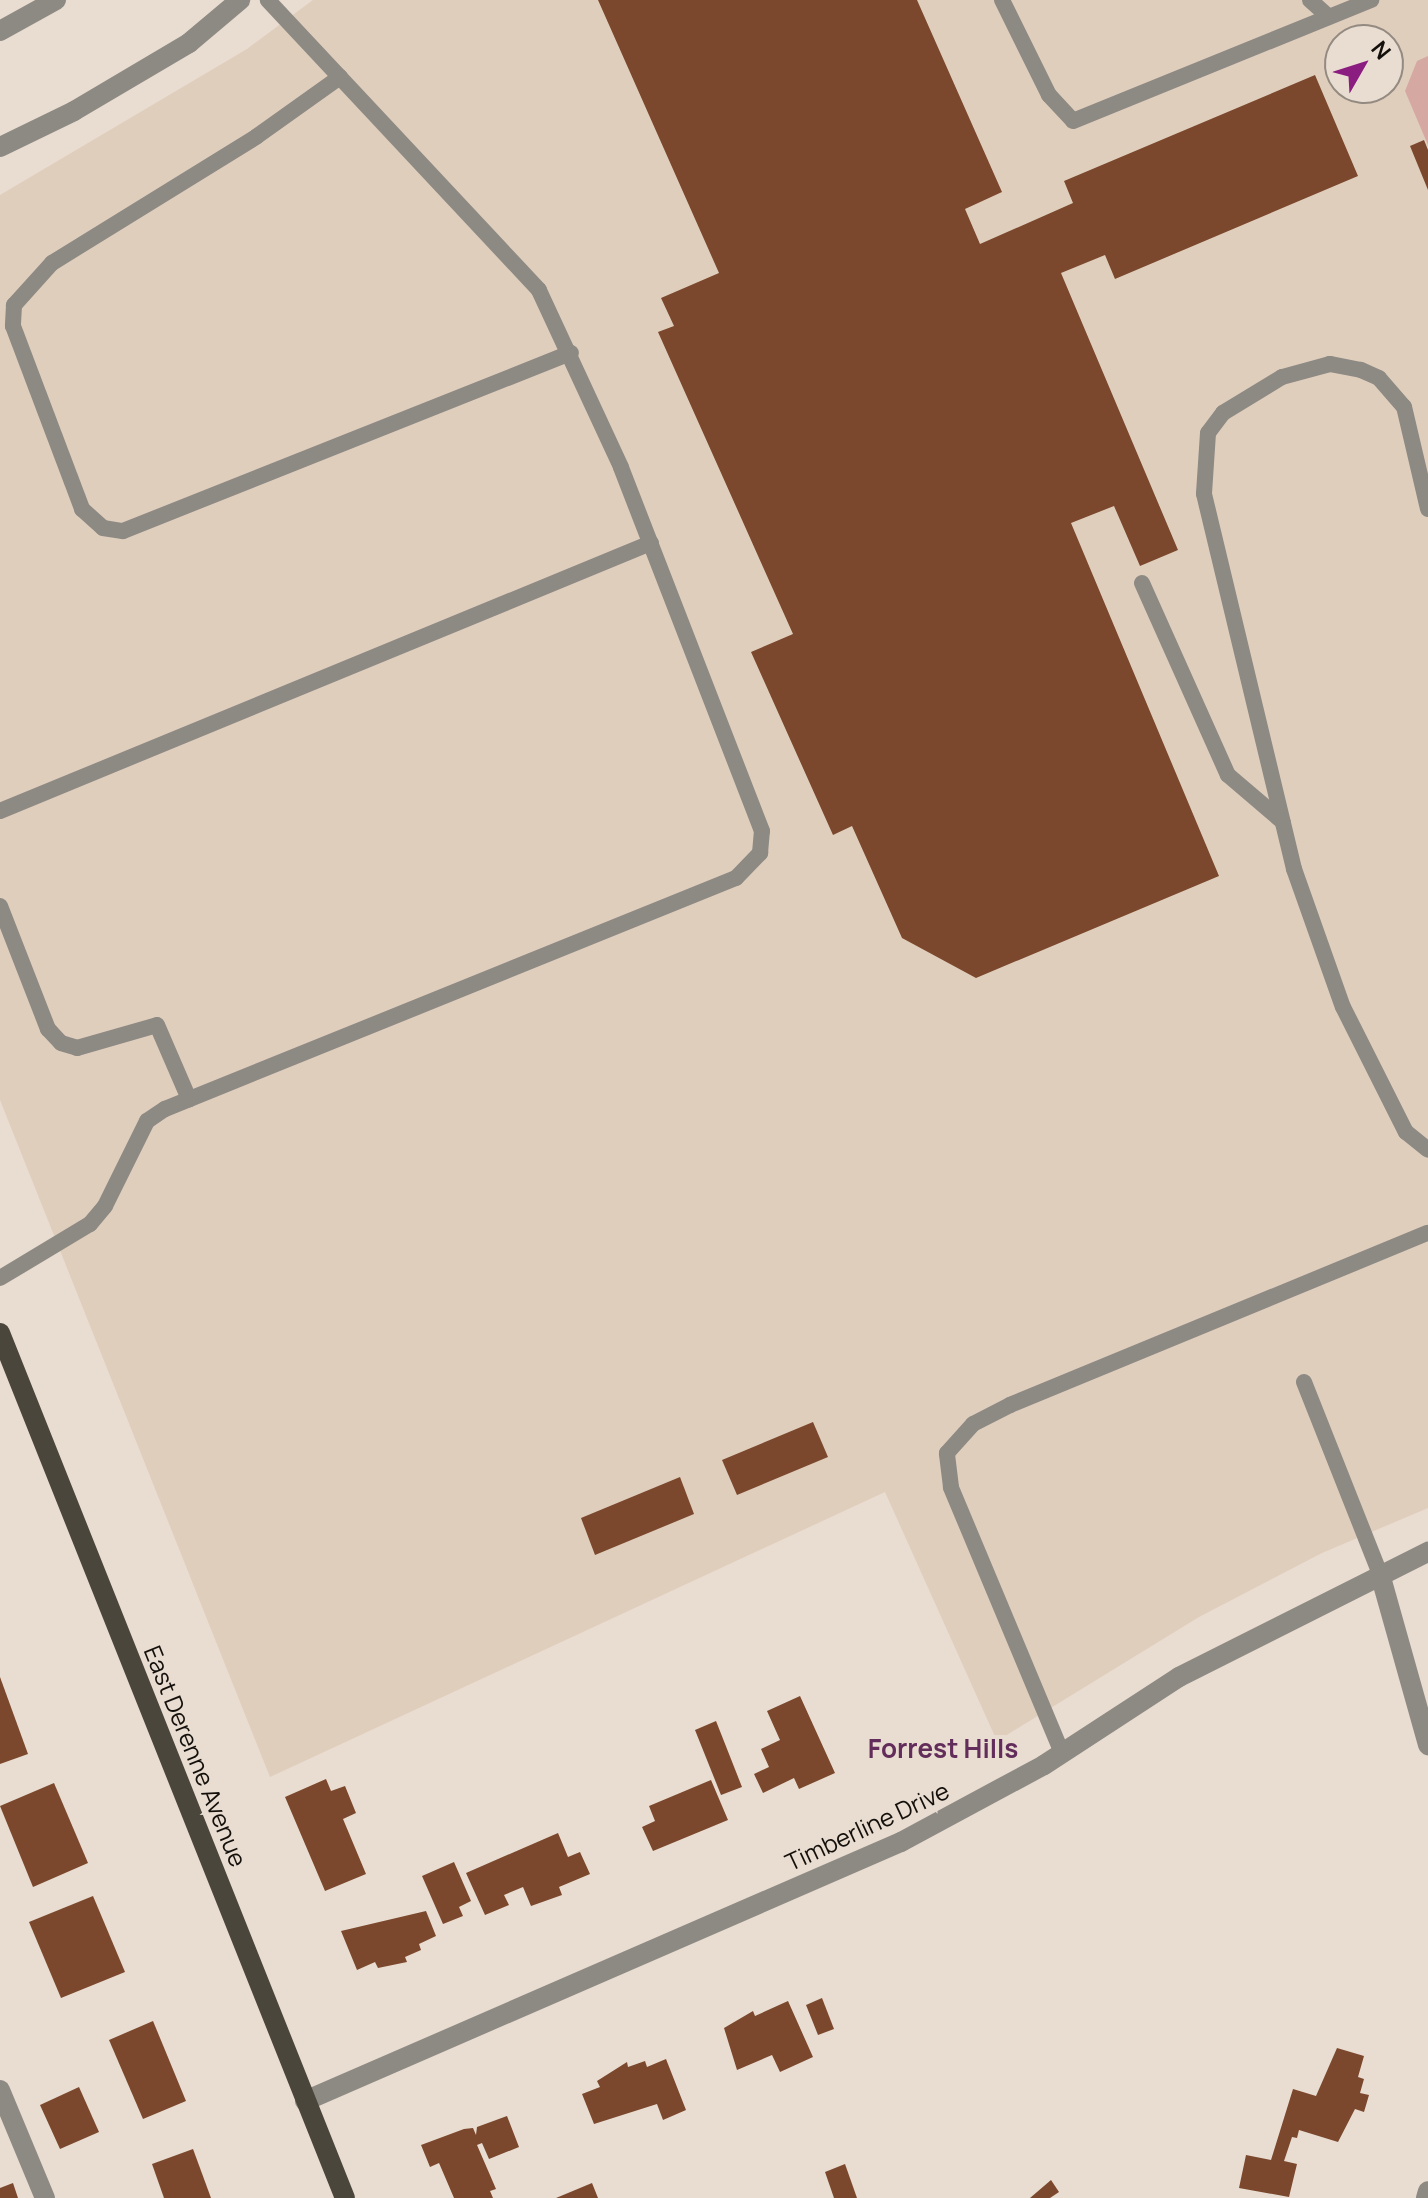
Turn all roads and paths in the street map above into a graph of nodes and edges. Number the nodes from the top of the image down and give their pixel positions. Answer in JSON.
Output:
{"nodes":[{"id":1,"x":56,"y":0,"type":"edge"},
{"id":2,"x":240,"y":0,"type":"edge"},
{"id":3,"x":268,"y":0,"type":"edge"},
{"id":4,"x":1002,"y":0,"type":"edge"},
{"id":5,"x":1310,"y":0,"type":"edge"},
{"id":6,"x":1371,"y":0,"type":"edge"},
{"id":7,"x":1329,"y":17,"type":"junction"},
{"id":8,"x":0,"y":31,"type":"edge"},
{"id":9,"x":340,"y":77,"type":"junction"},
{"id":10,"x":0,"y":147,"type":"edge"},
{"id":11,"x":571,"y":353,"type":"junction"},
{"id":12,"x":1428,"y":509,"type":"edge"},
{"id":13,"x":651,"y":543,"type":"junction"},
{"id":14,"x":1142,"y":583,"type":"dead end"},
{"id":15,"x":0,"y":811,"type":"edge"},
{"id":16,"x":1283,"y":822,"type":"junction"},
{"id":17,"x":0,"y":906,"type":"edge"},
{"id":18,"x":189,"y":1099,"type":"junction"},
{"id":19,"x":1428,"y":1150,"type":"edge"},
{"id":20,"x":1428,"y":1233,"type":"edge"},
{"id":21,"x":0,"y":1278,"type":"edge"},
{"id":22,"x":0,"y":1333,"type":"edge"},
{"id":23,"x":1304,"y":1382,"type":"dead end"},
{"id":24,"x":1428,"y":1552,"type":"edge"},
{"id":25,"x":1380,"y":1574,"type":"junction"},
{"id":26,"x":1428,"y":1745,"type":"edge"},
{"id":27,"x":1062,"y":1753,"type":"junction"},
{"id":28,"x":0,"y":2090,"type":"edge"},
{"id":29,"x":305,"y":2101,"type":"junction"},
{"id":30,"x":1428,"y":2191,"type":"edge"},
{"id":31,"x":45,"y":2198,"type":"edge"},
{"id":32,"x":345,"y":2198,"type":"edge"},
{"id":33,"x":1426,"y":2198,"type":"edge"}],
"edges":[{"from":1,"to":8,"type":"street"},
{"from":2,"to":10,"type":"street"},
{"from":3,"to":9,"type":"lane"},
{"from":4,"to":7,"type":"lane"},
{"from":5,"to":7,"type":"lane"},
{"from":6,"to":7,"type":"lane"},
{"from":9,"to":11,"type":"lane"},
{"from":9,"to":11,"type":"lane"},
{"from":11,"to":13,"type":"lane"},
{"from":12,"to":16,"type":"lane"},
{"from":13,"to":15,"type":"lane"},
{"from":13,"to":18,"type":"lane"},
{"from":14,"to":16,"type":"lane"},
{"from":16,"to":19,"type":"lane"},
{"from":17,"to":18,"type":"lane"},
{"from":18,"to":21,"type":"lane"},
{"from":20,"to":27,"type":"lane"},
{"from":22,"to":29,"type":"main road","name":"East Derenne Avenue"},
{"from":23,"to":25,"type":"lane"},
{"from":24,"to":25,"type":"street","name":"Timberline Drive"},
{"from":25,"to":26,"type":"street"},
{"from":25,"to":27,"type":"street","name":"Timberline Drive"},
{"from":27,"to":29,"type":"street","name":"Timberline Drive"},
{"from":28,"to":31,"type":"street"},
{"from":29,"to":32,"type":"main road","name":"East Derenne Avenue"},
{"from":30,"to":33,"type":"street"}]}
